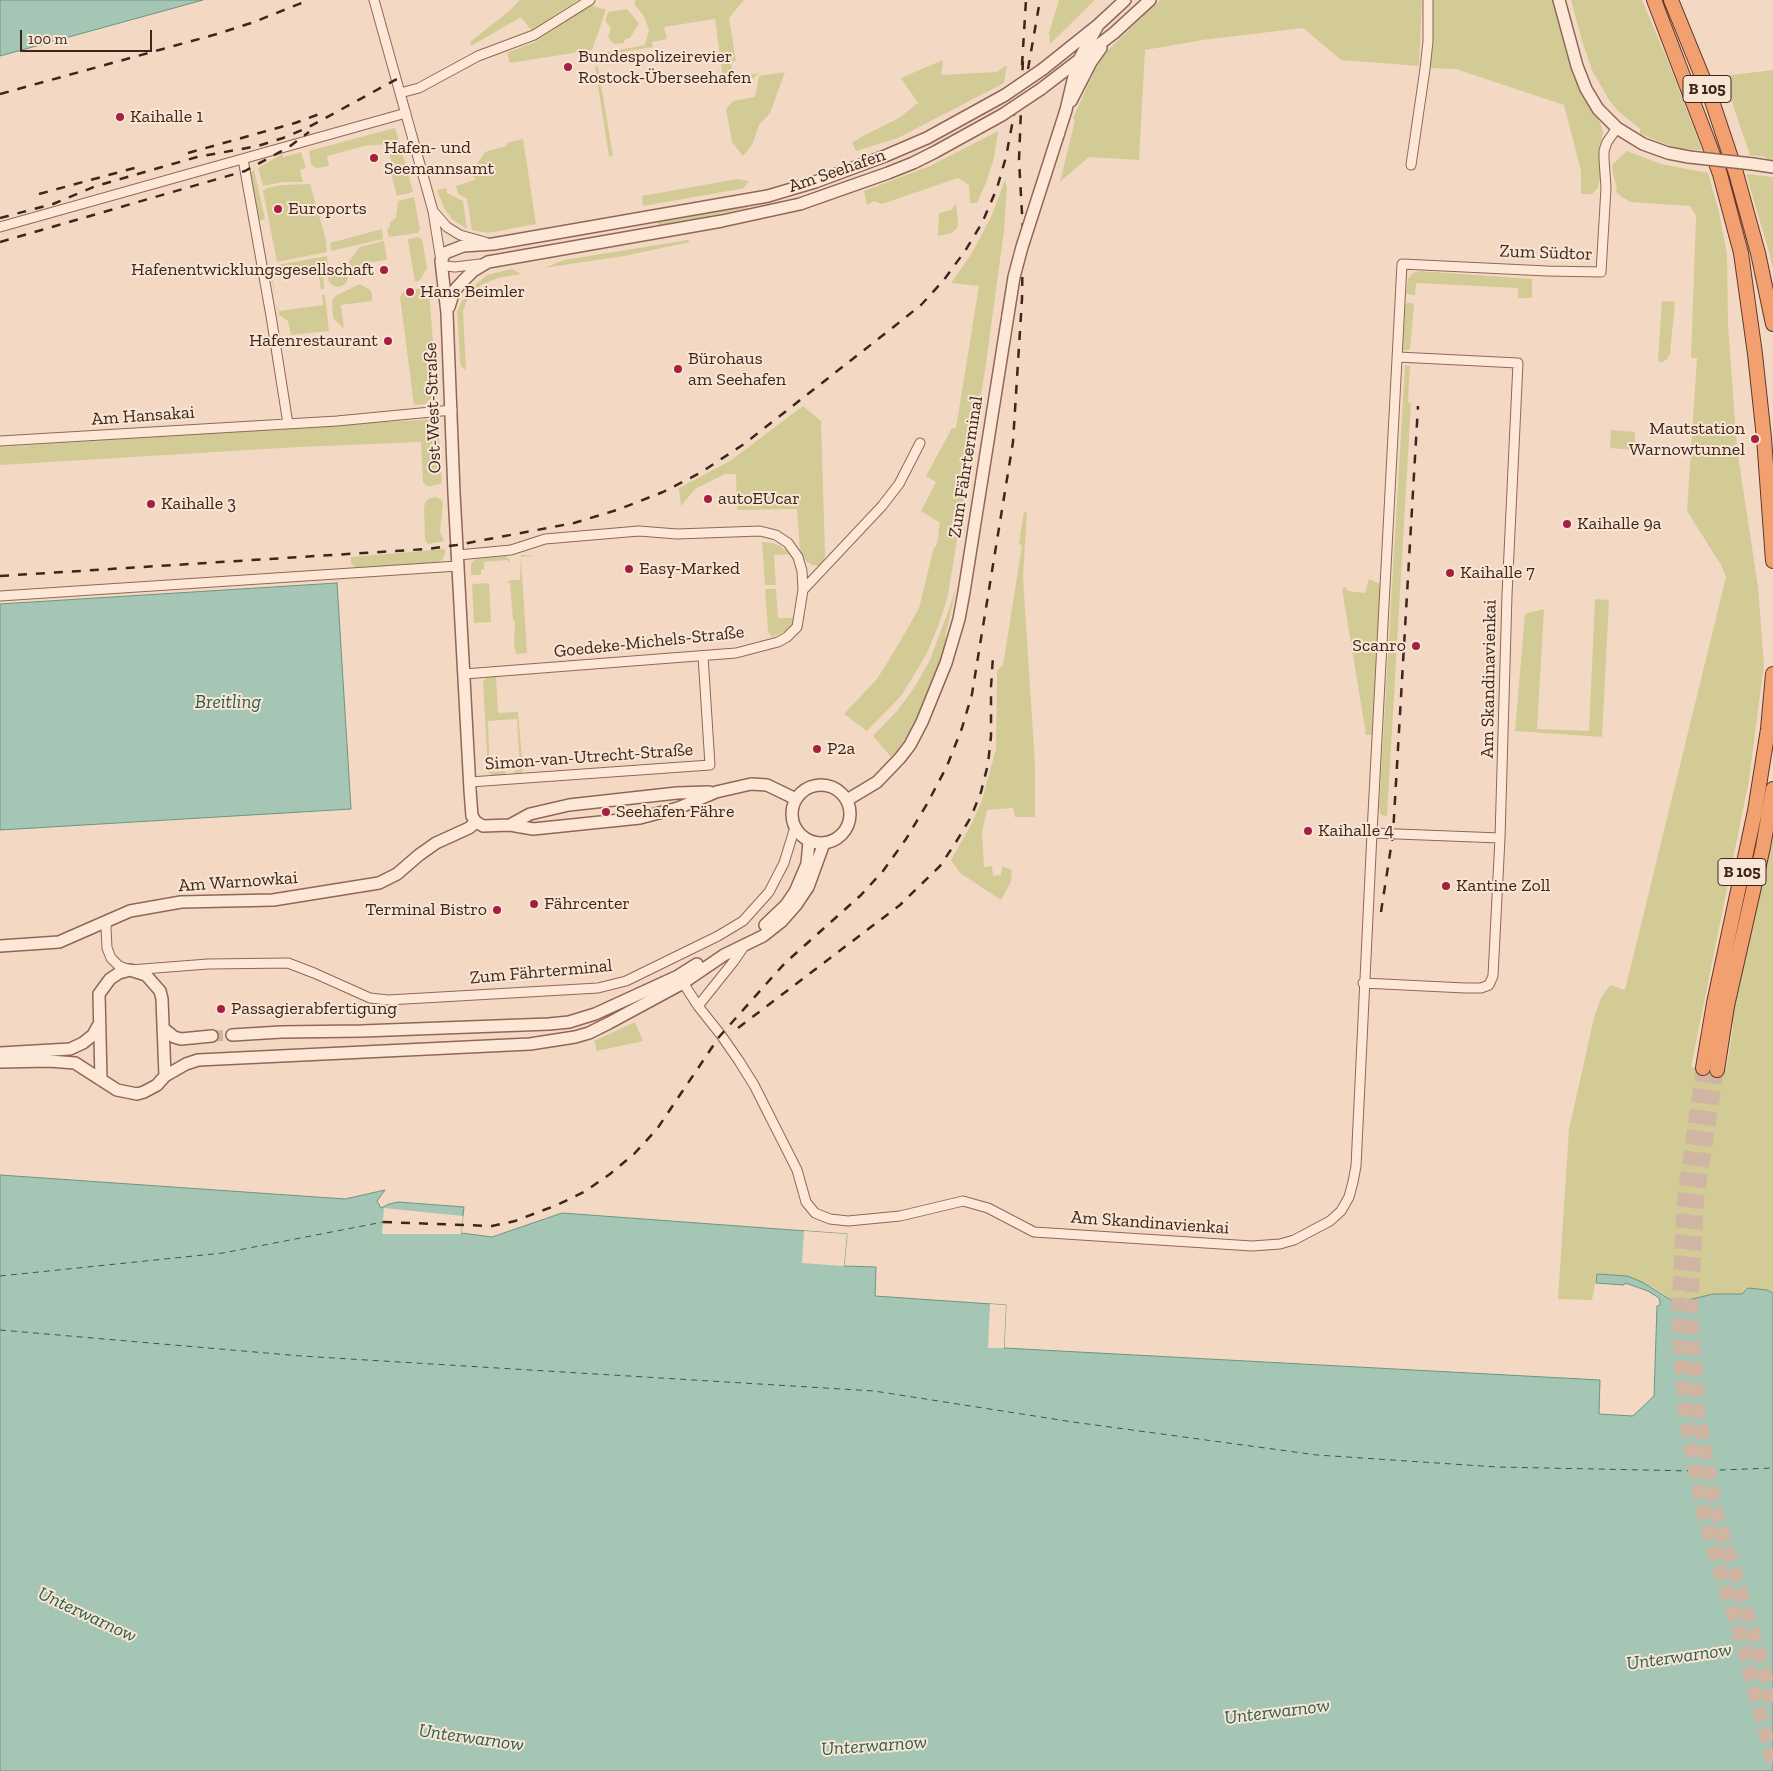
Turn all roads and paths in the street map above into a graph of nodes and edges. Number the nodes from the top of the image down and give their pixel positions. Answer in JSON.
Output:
{"nodes":[{"id":1,"x":374,"y":0,"type":"edge"},
{"id":2,"x":590,"y":0,"type":"edge"},
{"id":3,"x":1125,"y":0,"type":"edge"},
{"id":4,"x":1150,"y":0,"type":"edge"},
{"id":5,"x":1428,"y":0,"type":"edge"},
{"id":6,"x":1558,"y":0,"type":"edge"},
{"id":7,"x":1654,"y":0,"type":"edge"},
{"id":8,"x":1672,"y":0,"type":"edge"},
{"id":9,"x":1098,"y":25,"type":"junction"},
{"id":10,"x":1114,"y":33,"type":"junction"},
{"id":11,"x":1080,"y":58,"type":"junction"},
{"id":12,"x":400,"y":93,"type":"junction"},
{"id":13,"x":1066,"y":110,"type":"junction"},
{"id":14,"x":406,"y":113,"type":"junction"},
{"id":15,"x":1617,"y":128,"type":"junction"},
{"id":16,"x":243,"y":160,"type":"junction"},
{"id":17,"x":1411,"y":165,"type":"dead end"},
{"id":18,"x":1773,"y":167,"type":"edge"},
{"id":19,"x":433,"y":211,"type":"junction"},
{"id":20,"x":0,"y":227,"type":"edge"},
{"id":21,"x":493,"y":244,"type":"junction"},
{"id":22,"x":441,"y":261,"type":"junction"},
{"id":23,"x":488,"y":262,"type":"junction"},
{"id":24,"x":1402,"y":264,"type":"joint"},
{"id":25,"x":447,"y":313,"type":"junction"},
{"id":26,"x":1773,"y":324,"type":"edge"},
{"id":27,"x":1398,"y":356,"type":"junction"},
{"id":28,"x":452,"y":410,"type":"junction"},
{"id":29,"x":288,"y":424,"type":"junction"},
{"id":30,"x":0,"y":441,"type":"edge"},
{"id":31,"x":920,"y":443,"type":"dead end"},
{"id":32,"x":458,"y":561,"type":"junction"},
{"id":33,"x":1773,"y":561,"type":"edge"},
{"id":34,"x":803,"y":590,"type":"junction"},
{"id":35,"x":0,"y":596,"type":"edge"},
{"id":36,"x":703,"y":656,"type":"junction"},
{"id":37,"x":464,"y":674,"type":"junction"},
{"id":38,"x":1773,"y":674,"type":"edge"},
{"id":39,"x":470,"y":782,"type":"junction"},
{"id":40,"x":1773,"y":788,"type":"edge"},
{"id":41,"x":716,"y":792,"type":"junction"},
{"id":42,"x":796,"y":799,"type":"junction"},
{"id":43,"x":847,"y":800,"type":"junction"},
{"id":44,"x":476,"y":822,"type":"junction"},
{"id":45,"x":510,"y":825,"type":"junction"},
{"id":46,"x":795,"y":827,"type":"junction"},
{"id":47,"x":1372,"y":832,"type":"junction"},
{"id":48,"x":1500,"y":838,"type":"junction"},
{"id":49,"x":809,"y":841,"type":"junction"},
{"id":50,"x":824,"y":843,"type":"junction"},
{"id":51,"x":107,"y":921,"type":"junction"},
{"id":52,"x":745,"y":945,"type":"junction"},
{"id":53,"x":0,"y":946,"type":"edge"},
{"id":54,"x":130,"y":970,"type":"junction"},
{"id":55,"x":681,"y":979,"type":"junction"},
{"id":56,"x":1363,"y":983,"type":"junction"},
{"id":57,"x":698,"y":1006,"type":"junction"},
{"id":58,"x":98,"y":1026,"type":"junction"},
{"id":59,"x":163,"y":1028,"type":"junction"},
{"id":60,"x":232,"y":1035,"type":"tunnel mouth"},
{"id":61,"x":212,"y":1036,"type":"tunnel mouth"},
{"id":62,"x":0,"y":1053,"type":"edge"},
{"id":63,"x":0,"y":1062,"type":"edge"},
{"id":64,"x":165,"y":1076,"type":"junction"},
{"id":65,"x":100,"y":1080,"type":"junction"}],
"edges":[{"from":1,"to":12,"type":"street","name":"Ost-West-Straße"},
{"from":2,"to":12,"type":"street"},
{"from":3,"to":9,"type":"street","name":"Am Seehafen"},
{"from":4,"to":10,"type":"street","name":"Am Seehafen"},
{"from":5,"to":17,"type":"street"},
{"from":6,"to":15,"type":"street"},
{"from":7,"to":33,"type":"highway","number":"B 105"},
{"from":8,"to":26,"type":"highway","number":"B 105"},
{"from":9,"to":11,"type":"street","name":"Zum Fährterminal"},
{"from":9,"to":21,"type":"street","name":"Am Seehafen","bridge":true},
{"from":10,"to":11,"type":"street","name":"Am Seehafen"},
{"from":10,"to":13,"type":"street","name":"Zum Fährterminal"},
{"from":11,"to":13,"type":"street","name":"Zum Fährterminal"},
{"from":11,"to":23,"type":"street","name":"Am Seehafen","bridge":true},
{"from":12,"to":14,"type":"street","name":"Ost-West-Straße"},
{"from":13,"to":43,"type":"street","name":"Zum Fährterminal","bridge":true},
{"from":14,"to":16,"type":"street"},
{"from":14,"to":19,"type":"street","name":"Ost-West-Straße"},
{"from":15,"to":18,"type":"street","bridge":true},
{"from":15,"to":24,"type":"street","name":"Zum Südtor"},
{"from":16,"to":20,"type":"street"},
{"from":16,"to":29,"type":"street"},
{"from":19,"to":21,"type":"street","name":"Am Seehafen"},
{"from":19,"to":22,"type":"street","name":"Ost-West-Straße"},
{"from":21,"to":22,"type":"street","name":"Am Seehafen"},
{"from":22,"to":23,"type":"street","name":"Am Seehafen"},
{"from":22,"to":25,"type":"street","name":"Ost-West-Straße"},
{"from":23,"to":25,"type":"street","name":"Am Seehafen"},
{"from":24,"to":27,"type":"street","name":"Am Skandinavienkai"},
{"from":25,"to":28,"type":"street","name":"Ost-West-Straße"},
{"from":27,"to":47,"type":"street","name":"Am Skandinavienkai"},
{"from":27,"to":48,"type":"street","name":"Am Skandinavienkai"},
{"from":28,"to":29,"type":"street","name":"Am Hansakai"},
{"from":28,"to":32,"type":"street","name":"Ost-West-Straße"},
{"from":29,"to":30,"type":"street","name":"Am Hansakai"},
{"from":31,"to":34,"type":"street"},
{"from":32,"to":34,"type":"street","name":"Goedeke-Michels-Straße"},
{"from":32,"to":35,"type":"street","name":"Goedeke-Michels-Straße"},
{"from":32,"to":37,"type":"street","name":"Ost-West-Straße"},
{"from":34,"to":36,"type":"street","name":"Goedeke-Michels-Straße"},
{"from":36,"to":37,"type":"street","name":"Goedeke-Michels-Straße"},
{"from":36,"to":39,"type":"street","name":"Simon-van-Utrecht-Straße"},
{"from":37,"to":39,"type":"street","name":"Ost-West-Straße"},
{"from":38,"to":40,"type":"highway","number":"B 105"},
{"from":39,"to":44,"type":"street","name":"Ost-West-Straße"},
{"from":41,"to":42,"type":"street"},
{"from":41,"to":45,"type":"street"},
{"from":41,"to":45,"type":"street"},
{"from":42,"to":43,"type":"street"},
{"from":42,"to":46,"type":"street","name":"Zum Fährterminal"},
{"from":43,"to":50,"type":"street"},
{"from":44,"to":45,"type":"street"},
{"from":44,"to":51,"type":"street","name":"Am Warnowkai"},
{"from":46,"to":49,"type":"street"},
{"from":46,"to":54,"type":"street","name":"Zum Fährterminal"},
{"from":47,"to":48,"type":"street"},
{"from":47,"to":56,"type":"street","name":"Am Skandinavienkai"},
{"from":48,"to":56,"type":"street"},
{"from":49,"to":50,"type":"street"},
{"from":49,"to":55,"type":"street"},
{"from":50,"to":52,"type":"street"},
{"from":51,"to":53,"type":"street","name":"Am Warnowkai"},
{"from":51,"to":54,"type":"street"},
{"from":52,"to":55,"type":"street"},
{"from":52,"to":57,"type":"street"},
{"from":54,"to":58,"type":"street"},
{"from":54,"to":59,"type":"street"},
{"from":55,"to":57,"type":"street","name":"Am Skandinavienkai"},
{"from":55,"to":60,"type":"street"},
{"from":55,"to":64,"type":"street"},
{"from":56,"to":57,"type":"street","name":"Am Skandinavienkai"},
{"from":58,"to":62,"type":"street"},
{"from":58,"to":65,"type":"street"},
{"from":59,"to":61,"type":"street"},
{"from":59,"to":64,"type":"street"},
{"from":63,"to":65,"type":"street"},
{"from":64,"to":65,"type":"street"}]}
